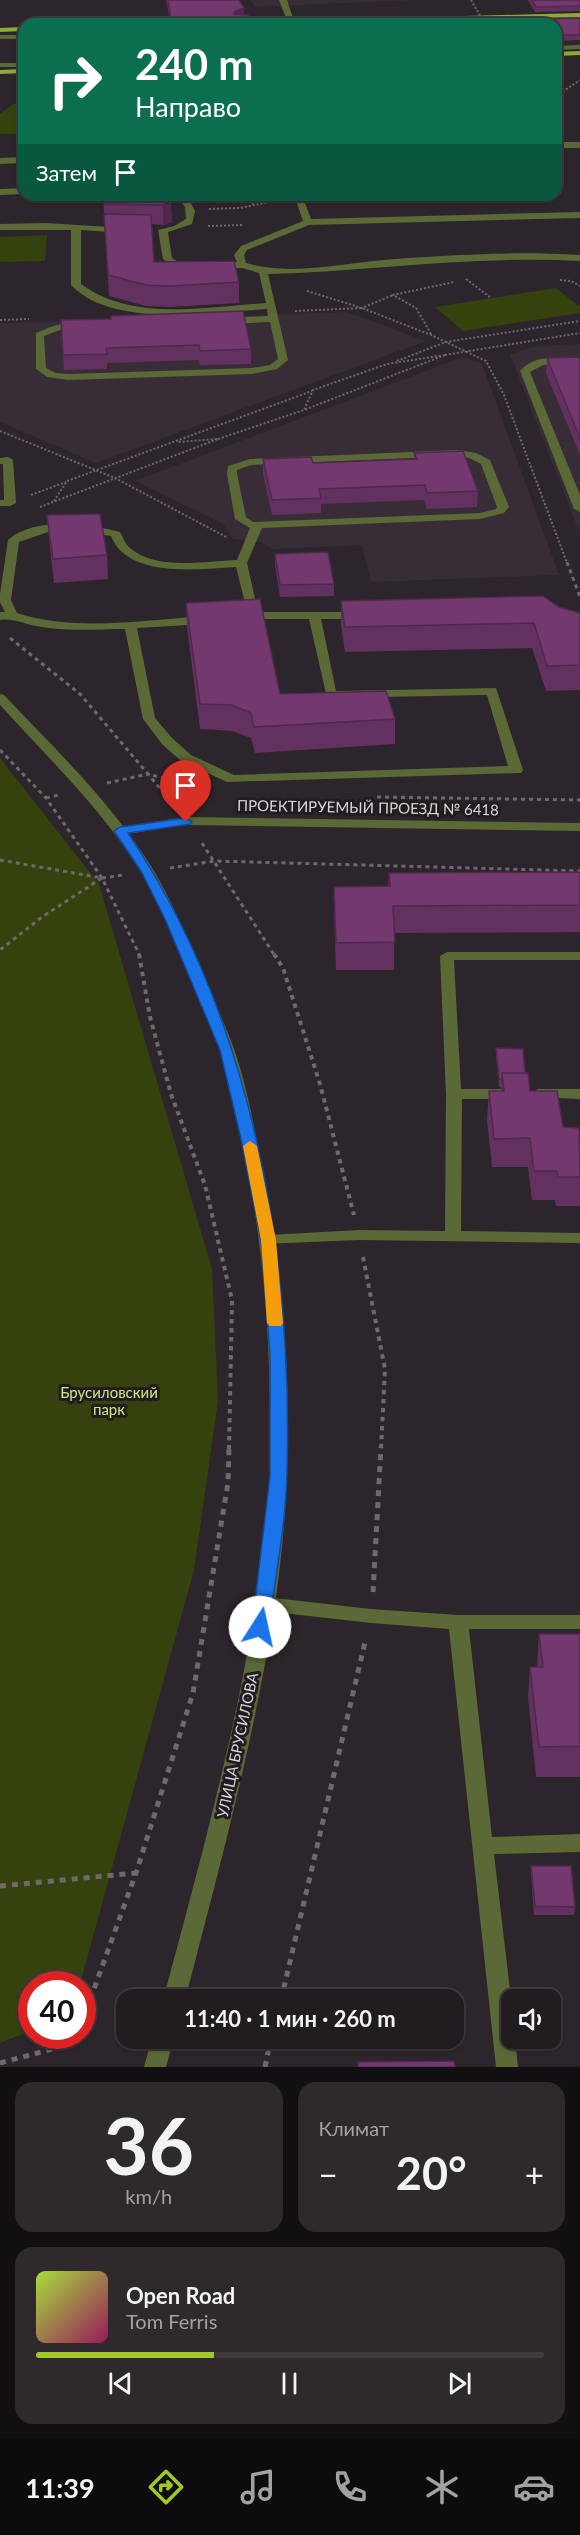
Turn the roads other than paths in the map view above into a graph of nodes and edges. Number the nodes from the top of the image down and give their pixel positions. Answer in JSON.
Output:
{"nodes":[{"id":1,"x":283,"y":0,"type":"edge"},
{"id":2,"x":580,"y":15,"type":"edge"},
{"id":3,"x":290,"y":18,"type":"edge"},
{"id":4,"x":472,"y":18,"type":"edge"},
{"id":5,"x":580,"y":20,"type":"edge"},
{"id":6,"x":562,"y":21,"type":"edge"},
{"id":7,"x":580,"y":28,"type":"edge"},
{"id":8,"x":18,"y":29,"type":"edge"},
{"id":9,"x":562,"y":29,"type":"edge"},
{"id":10,"x":0,"y":30,"type":"edge"},
{"id":11,"x":0,"y":37,"type":"edge"},
{"id":12,"x":18,"y":37,"type":"edge"},
{"id":13,"x":580,"y":46,"type":"edge"},
{"id":14,"x":562,"y":47,"type":"edge"},
{"id":15,"x":580,"y":53,"type":"edge"},
{"id":16,"x":562,"y":54,"type":"edge"},
{"id":17,"x":0,"y":58,"type":"edge"},
{"id":18,"x":18,"y":58,"type":"edge"},
{"id":19,"x":0,"y":65,"type":"edge"},
{"id":20,"x":18,"y":65,"type":"edge"},
{"id":21,"x":18,"y":71,"type":"edge"},
{"id":22,"x":0,"y":72,"type":"edge"},
{"id":23,"x":562,"y":145,"type":"edge"},
{"id":24,"x":580,"y":145,"type":"edge"},
{"id":25,"x":18,"y":160,"type":"edge"},
{"id":26,"x":0,"y":161,"type":"edge"},
{"id":27,"x":18,"y":191,"type":"edge"},
{"id":28,"x":0,"y":192,"type":"edge"},
{"id":29,"x":187,"y":201,"type":"edge"},
{"id":30,"x":300,"y":201,"type":"edge"},
{"id":31,"x":580,"y":215,"type":"edge"},
{"id":32,"x":308,"y":222,"type":"junction"},
{"id":33,"x":0,"y":227,"type":"edge"},
{"id":34,"x":76,"y":228,"type":"junction"},
{"id":35,"x":129,"y":230,"type":"edge"},
{"id":36,"x":152,"y":230,"type":"edge"},
{"id":37,"x":164,"y":230,"type":"junction"},
{"id":38,"x":580,"y":258,"type":"edge"},
{"id":39,"x":242,"y":265,"type":"junction"},
{"id":40,"x":263,"y":271,"type":"junction"},
{"id":41,"x":271,"y":306,"type":"junction"},
{"id":42,"x":274,"y":319,"type":"junction"},
{"id":43,"x":216,"y":321,"type":"edge"},
{"id":44,"x":193,"y":322,"type":"edge"},
{"id":45,"x":204,"y":322,"type":"edge"},
{"id":46,"x":89,"y":326,"type":"edge"},
{"id":47,"x":580,"y":361,"type":"edge"},
{"id":48,"x":0,"y":461,"type":"edge"},
{"id":49,"x":577,"y":496,"type":"edge"},
{"id":50,"x":0,"y":503,"type":"edge"},
{"id":51,"x":580,"y":509,"type":"edge"},
{"id":52,"x":257,"y":526,"type":"junction"},
{"id":53,"x":241,"y":563,"type":"junction"},
{"id":54,"x":6,"y":615,"type":"edge"},
{"id":55,"x":314,"y":615,"type":"junction"},
{"id":56,"x":372,"y":615,"type":"edge"},
{"id":57,"x":221,"y":619,"type":"edge"},
{"id":58,"x":130,"y":625,"type":"junction"},
{"id":59,"x":0,"y":698,"type":"edge"},
{"id":60,"x":580,"y":827,"type":"edge"},
{"id":61,"x":120,"y":831,"type":"junction"},
{"id":62,"x":580,"y":956,"type":"edge"},
{"id":63,"x":454,"y":1094,"type":"junction"},
{"id":64,"x":580,"y":1094,"type":"edge"},
{"id":65,"x":453,"y":1237,"type":"junction"},
{"id":66,"x":580,"y":1238,"type":"edge"},
{"id":67,"x":268,"y":1240,"type":"junction"},
{"id":68,"x":265,"y":1604,"type":"junction"},
{"id":69,"x":458,"y":1622,"type":"junction"},
{"id":70,"x":580,"y":1622,"type":"edge"},
{"id":71,"x":580,"y":1843,"type":"edge"},
{"id":72,"x":483,"y":1846,"type":"junction"},
{"id":73,"x":177,"y":1989,"type":"edge"},
{"id":74,"x":160,"y":2049,"type":"edge"},
{"id":75,"x":154,"y":2067,"type":"edge"},
{"id":76,"x":507,"y":2067,"type":"edge"}],
"edges":[{"from":1,"to":3,"type":"street"},
{"from":2,"to":4,"type":"main road"},
{"from":5,"to":6,"type":"street"},
{"from":7,"to":9,"type":"street"},
{"from":8,"to":10,"type":"main road"},
{"from":11,"to":12,"type":"street"},
{"from":13,"to":14,"type":"street"},
{"from":15,"to":16,"type":"main road"},
{"from":17,"to":18,"type":"street"},
{"from":19,"to":20,"type":"street"},
{"from":21,"to":22,"type":"main road"},
{"from":23,"to":24,"type":"street"},
{"from":25,"to":26,"type":"street"},
{"from":27,"to":28,"type":"street"},
{"from":29,"to":37,"type":"street"},
{"from":30,"to":32,"type":"street"},
{"from":31,"to":32,"type":"street"},
{"from":32,"to":39,"type":"street"},
{"from":33,"to":34,"type":"street"},
{"from":34,"to":35,"type":"street"},
{"from":34,"to":41,"type":"street"},
{"from":36,"to":37,"type":"street"},
{"from":37,"to":39,"type":"street"},
{"from":38,"to":40,"type":"street"},
{"from":39,"to":40,"type":"street"},
{"from":40,"to":41,"type":"street"},
{"from":41,"to":42,"type":"street"},
{"from":42,"to":43,"type":"street"},
{"from":42,"to":46,"type":"street"},
{"from":44,"to":45,"type":"street"},
{"from":47,"to":49,"type":"street"},
{"from":48,"to":50,"type":"street"},
{"from":49,"to":51,"type":"street"},
{"from":52,"to":52,"type":"street"},
{"from":52,"to":53,"type":"street"},
{"from":53,"to":54,"type":"street"},
{"from":53,"to":55,"type":"street"},
{"from":54,"to":58,"type":"street"},
{"from":55,"to":56,"type":"street"},
{"from":55,"to":58,"type":"street"},
{"from":57,"to":58,"type":"street"},
{"from":59,"to":61,"type":"street","name":"УЛИЦА БРУСИЛОВА"},
{"from":60,"to":61,"type":"street","name":"ПРОЕКТИРУЕМЫЙ ПРОЕЗД № 6418"},
{"from":61,"to":67,"type":"street","name":"УЛИЦА БРУСИЛОВА"},
{"from":62,"to":63,"type":"street"},
{"from":63,"to":64,"type":"street"},
{"from":63,"to":65,"type":"street"},
{"from":65,"to":66,"type":"street"},
{"from":65,"to":67,"type":"street"},
{"from":67,"to":68,"type":"street","name":"УЛИЦА БРУСИЛОВА"},
{"from":68,"to":69,"type":"street"},
{"from":68,"to":73,"type":"street","name":"УЛИЦА БРУСИЛОВА"},
{"from":69,"to":70,"type":"street"},
{"from":69,"to":72,"type":"street"},
{"from":71,"to":72,"type":"street"},
{"from":72,"to":76,"type":"street"},
{"from":74,"to":75,"type":"street"}]}
